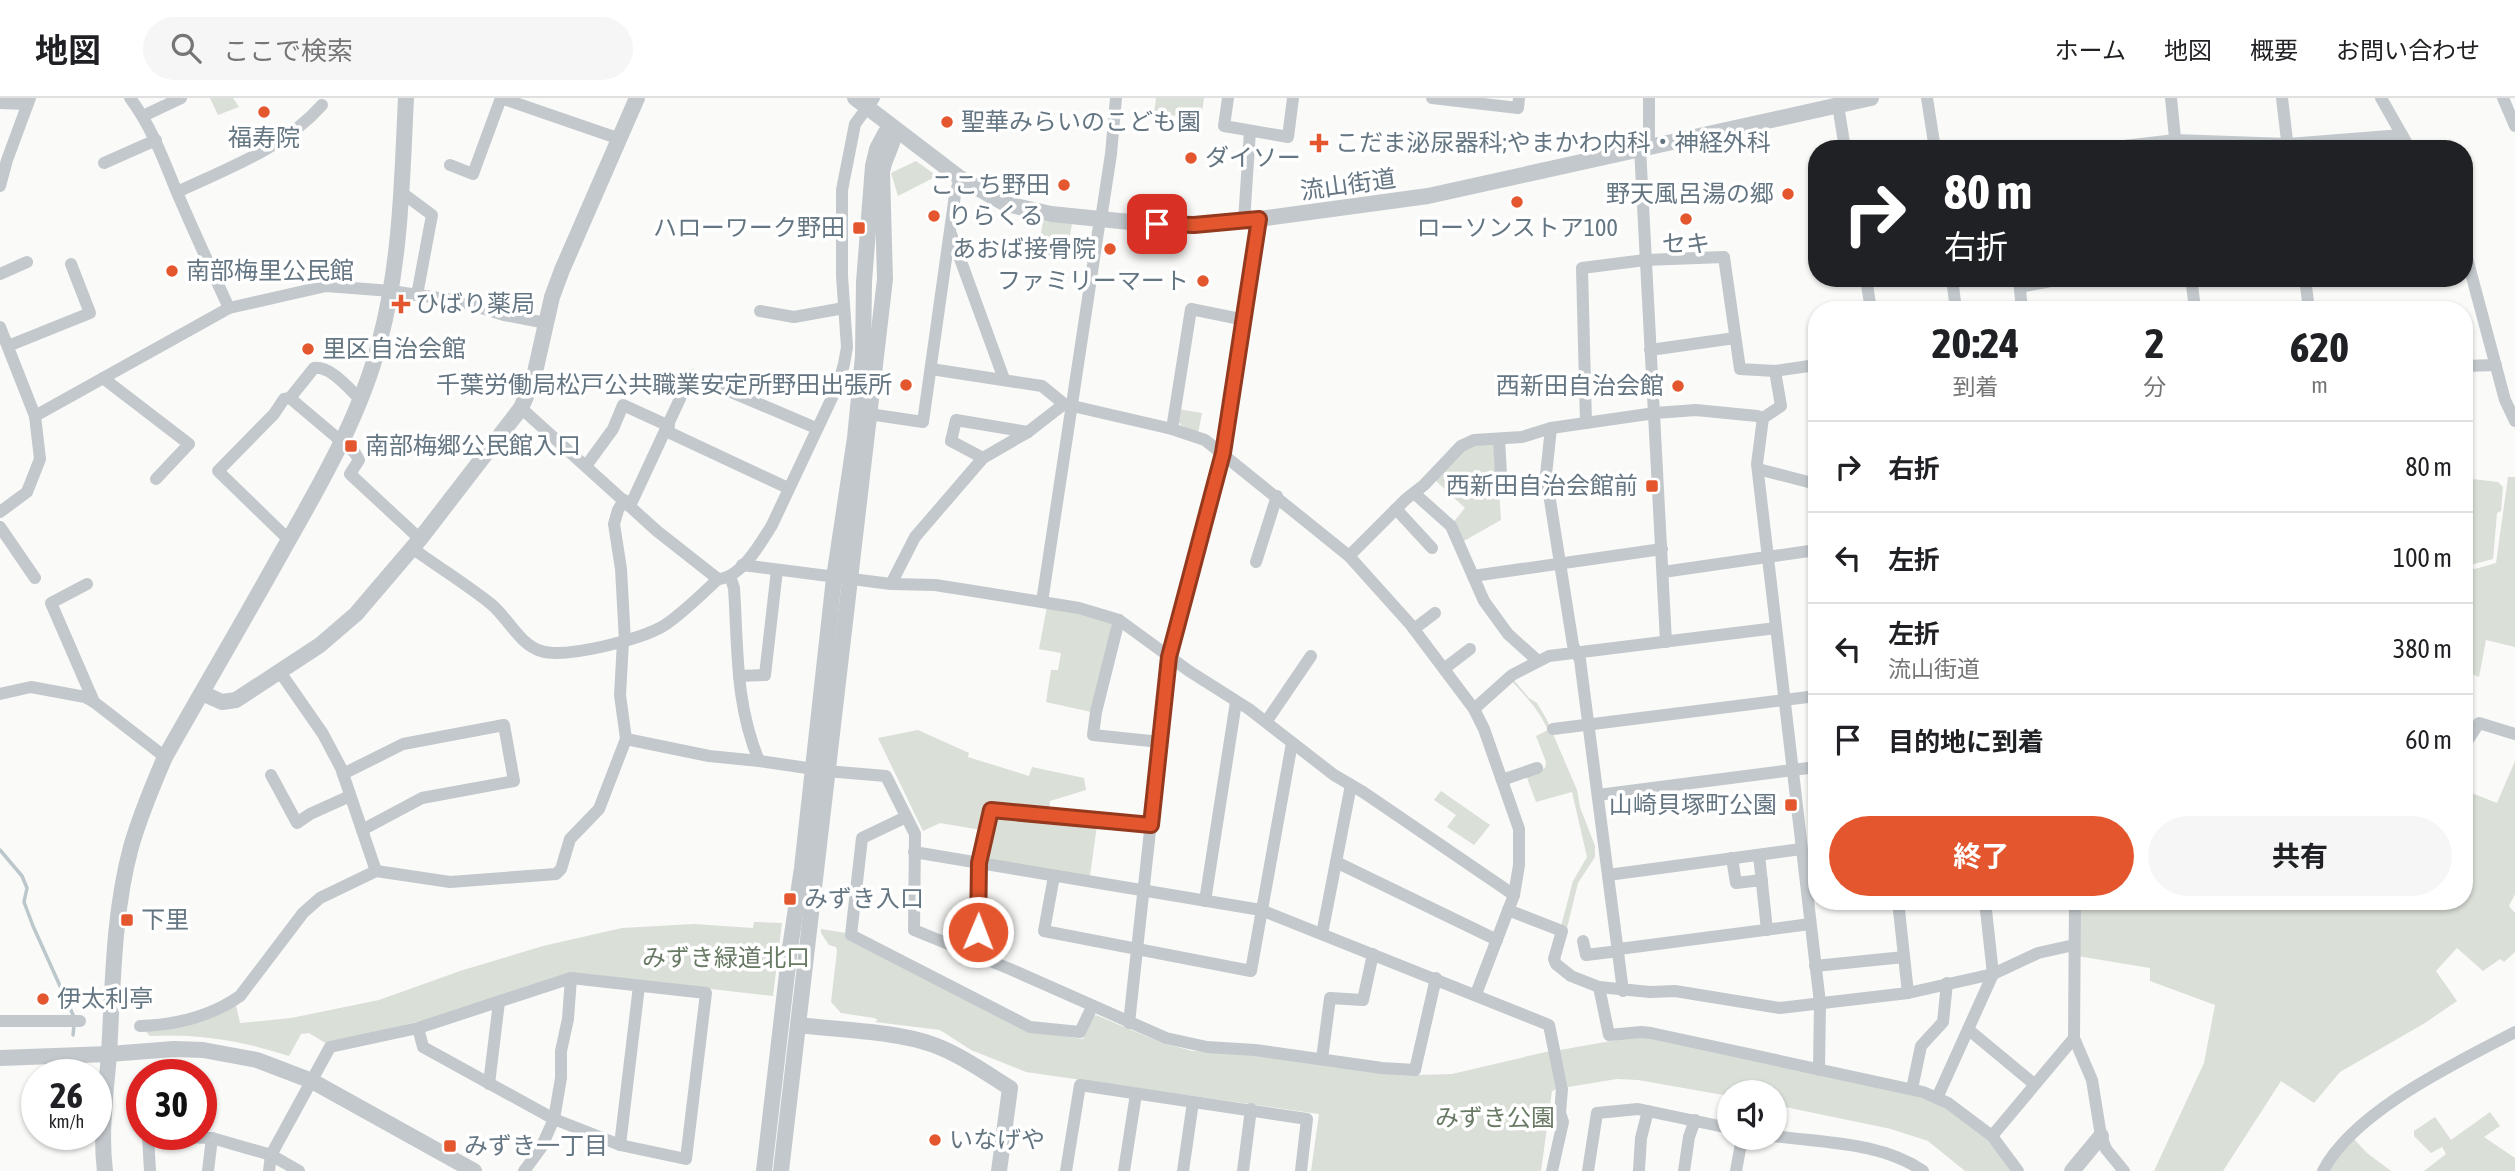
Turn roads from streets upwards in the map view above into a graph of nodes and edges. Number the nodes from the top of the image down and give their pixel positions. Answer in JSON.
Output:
{"nodes":[{"id":1,"x":130,"y":98,"type":"edge"},
{"id":2,"x":181,"y":98,"type":"edge"},
{"id":3,"x":405,"y":98,"type":"edge"},
{"id":4,"x":637,"y":98,"type":"edge"},
{"id":5,"x":1116,"y":98,"type":"edge"},
{"id":6,"x":1228,"y":98,"type":"edge"},
{"id":7,"x":1293,"y":98,"type":"edge"},
{"id":8,"x":1432,"y":98,"type":"edge"},
{"id":9,"x":1519,"y":98,"type":"edge"},
{"id":10,"x":1649,"y":98,"type":"edge"},
{"id":11,"x":1871,"y":98,"type":"edge"},
{"id":12,"x":1927,"y":98,"type":"edge"},
{"id":13,"x":2171,"y":98,"type":"edge"},
{"id":14,"x":2283,"y":98,"type":"edge"},
{"id":15,"x":2381,"y":98,"type":"edge"},
{"id":16,"x":2503,"y":98,"type":"edge"},
{"id":17,"x":28,"y":101,"type":"edge"},
{"id":18,"x":865,"y":101,"type":"edge"},
{"id":19,"x":1846,"y":102,"type":"edge"},
{"id":20,"x":0,"y":103,"type":"edge"},
{"id":21,"x":322,"y":105,"type":"dead end"},
{"id":22,"x":143,"y":116,"type":"junction"},
{"id":23,"x":2515,"y":127,"type":"edge"},
{"id":24,"x":895,"y":130,"type":"junction"},
{"id":25,"x":1250,"y":131,"type":"junction"},
{"id":26,"x":2402,"y":135,"type":"junction"},
{"id":27,"x":620,"y":139,"type":"junction"},
{"id":28,"x":156,"y":140,"type":"junction"},
{"id":29,"x":1846,"y":140,"type":"edge"},
{"id":30,"x":1934,"y":140,"type":"edge"},
{"id":31,"x":2176,"y":140,"type":"edge"},
{"id":32,"x":2287,"y":140,"type":"edge"},
{"id":33,"x":2376,"y":140,"type":"edge"},
{"id":34,"x":2405,"y":140,"type":"edge"},
{"id":35,"x":1644,"y":147,"type":"junction"},
{"id":36,"x":104,"y":163,"type":"dead end"},
{"id":37,"x":450,"y":165,"type":"dead end"},
{"id":38,"x":960,"y":178,"type":"junction"},
{"id":39,"x":0,"y":186,"type":"edge"},
{"id":40,"x":177,"y":192,"type":"junction"},
{"id":41,"x":401,"y":192,"type":"junction"},
{"id":42,"x":1100,"y":219,"type":"junction"},
{"id":43,"x":1251,"y":220,"type":"junction"},
{"id":44,"x":950,"y":230,"type":"junction"},
{"id":45,"x":1645,"y":260,"type":"junction"},
{"id":46,"x":27,"y":262,"type":"dead end"},
{"id":47,"x":71,"y":264,"type":"dead end"},
{"id":48,"x":946,"y":270,"type":"junction"},
{"id":49,"x":964,"y":272,"type":"junction"},
{"id":50,"x":0,"y":274,"type":"edge"},
{"id":51,"x":2473,"y":280,"type":"edge"},
{"id":52,"x":391,"y":291,"type":"junction"},
{"id":53,"x":417,"y":295,"type":"junction"},
{"id":54,"x":229,"y":308,"type":"junction"},
{"id":55,"x":844,"y":308,"type":"junction"},
{"id":56,"x":760,"y":311,"type":"dead end"},
{"id":57,"x":1245,"y":320,"type":"junction"},
{"id":58,"x":545,"y":323,"type":"junction"},
{"id":59,"x":0,"y":327,"type":"edge"},
{"id":60,"x":1735,"y":338,"type":"junction"},
{"id":61,"x":8,"y":346,"type":"junction"},
{"id":62,"x":855,"y":348,"type":"junction"},
{"id":63,"x":1650,"y":350,"type":"junction"},
{"id":64,"x":2496,"y":365,"type":"junction"},
{"id":65,"x":1808,"y":366,"type":"edge"},
{"id":66,"x":2473,"y":366,"type":"edge"},
{"id":67,"x":931,"y":369,"type":"junction"},
{"id":68,"x":1775,"y":371,"type":"junction"},
{"id":69,"x":103,"y":378,"type":"junction"},
{"id":70,"x":1004,"y":379,"type":"junction"},
{"id":71,"x":290,"y":398,"type":"junction"},
{"id":72,"x":360,"y":399,"type":"junction"},
{"id":73,"x":2510,"y":401,"type":"edge"},
{"id":74,"x":1068,"y":405,"type":"junction"},
{"id":75,"x":521,"y":408,"type":"junction"},
{"id":76,"x":1655,"y":413,"type":"junction"},
{"id":77,"x":869,"y":414,"type":"junction"},
{"id":78,"x":35,"y":416,"type":"junction"},
{"id":79,"x":1763,"y":418,"type":"junction"},
{"id":80,"x":2515,"y":421,"type":"edge"},
{"id":81,"x":1586,"y":423,"type":"junction"},
{"id":82,"x":668,"y":428,"type":"junction"},
{"id":83,"x":816,"y":428,"type":"junction"},
{"id":84,"x":1551,"y":428,"type":"junction"},
{"id":85,"x":1172,"y":429,"type":"junction"},
{"id":86,"x":1028,"y":432,"type":"junction"},
{"id":87,"x":1499,"y":439,"type":"junction"},
{"id":88,"x":341,"y":443,"type":"junction"},
{"id":89,"x":1223,"y":453,"type":"junction"},
{"id":90,"x":983,"y":458,"type":"junction"},
{"id":91,"x":586,"y":466,"type":"junction"},
{"id":92,"x":1758,"y":469,"type":"junction"},
{"id":93,"x":156,"y":479,"type":"dead end"},
{"id":94,"x":1808,"y":482,"type":"edge"},
{"id":95,"x":788,"y":488,"type":"junction"},
{"id":96,"x":1503,"y":491,"type":"dead end"},
{"id":97,"x":1414,"y":493,"type":"junction"},
{"id":98,"x":1277,"y":496,"type":"junction"},
{"id":99,"x":627,"y":503,"type":"junction"},
{"id":100,"x":1396,"y":509,"type":"junction"},
{"id":101,"x":0,"y":512,"type":"edge"},
{"id":102,"x":0,"y":527,"type":"edge"},
{"id":103,"x":289,"y":541,"type":"junction"},
{"id":104,"x":416,"y":543,"type":"junction"},
{"id":105,"x":1432,"y":548,"type":"dead end"},
{"id":106,"x":1662,"y":549,"type":"junction"},
{"id":107,"x":1808,"y":551,"type":"edge"},
{"id":108,"x":1349,"y":556,"type":"junction"},
{"id":109,"x":1769,"y":558,"type":"junction"},
{"id":110,"x":1256,"y":562,"type":"dead end"},
{"id":111,"x":1560,"y":564,"type":"junction"},
{"id":112,"x":742,"y":565,"type":"junction"},
{"id":113,"x":777,"y":570,"type":"junction"},
{"id":114,"x":1663,"y":572,"type":"junction"},
{"id":115,"x":1473,"y":576,"type":"junction"},
{"id":116,"x":724,"y":577,"type":"junction"},
{"id":117,"x":35,"y":578,"type":"dead end"},
{"id":118,"x":842,"y":579,"type":"junction"},
{"id":119,"x":86,"y":584,"type":"dead end"},
{"id":120,"x":891,"y":584,"type":"junction"},
{"id":121,"x":1041,"y":602,"type":"junction"},
{"id":122,"x":1435,"y":613,"type":"dead end"},
{"id":123,"x":1119,"y":620,"type":"junction"},
{"id":124,"x":1776,"y":628,"type":"junction"},
{"id":125,"x":1414,"y":629,"type":"junction"},
{"id":126,"x":624,"y":641,"type":"junction"},
{"id":127,"x":1666,"y":642,"type":"junction"},
{"id":128,"x":1470,"y":649,"type":"dead end"},
{"id":129,"x":1577,"y":653,"type":"junction"},
{"id":130,"x":1311,"y":656,"type":"dead end"},
{"id":131,"x":1169,"y":657,"type":"junction"},
{"id":132,"x":1538,"y":661,"type":"junction"},
{"id":133,"x":1445,"y":668,"type":"junction"},
{"id":134,"x":281,"y":672,"type":"junction"},
{"id":135,"x":739,"y":676,"type":"junction"},
{"id":136,"x":202,"y":693,"type":"junction"},
{"id":137,"x":0,"y":694,"type":"edge"},
{"id":138,"x":1808,"y":696,"type":"edge"},
{"id":139,"x":1785,"y":700,"type":"junction"},
{"id":140,"x":94,"y":702,"type":"junction"},
{"id":141,"x":1237,"y":702,"type":"junction"},
{"id":142,"x":1474,"y":709,"type":"junction"},
{"id":143,"x":1266,"y":722,"type":"junction"},
{"id":144,"x":1589,"y":724,"type":"junction"},
{"id":145,"x":1553,"y":729,"type":"dead end"},
{"id":146,"x":2473,"y":732,"type":"edge"},
{"id":147,"x":2515,"y":734,"type":"edge"},
{"id":148,"x":626,"y":739,"type":"junction"},
{"id":149,"x":1160,"y":742,"type":"junction"},
{"id":150,"x":1292,"y":743,"type":"junction"},
{"id":151,"x":165,"y":757,"type":"junction"},
{"id":152,"x":759,"y":761,"type":"junction"},
{"id":153,"x":1537,"y":768,"type":"dead end"},
{"id":154,"x":1808,"y":768,"type":"edge"},
{"id":155,"x":820,"y":770,"type":"junction"},
{"id":156,"x":1792,"y":770,"type":"junction"},
{"id":157,"x":343,"y":774,"type":"junction"},
{"id":158,"x":271,"y":775,"type":"dead end"},
{"id":159,"x":1502,"y":780,"type":"junction"},
{"id":160,"x":1351,"y":785,"type":"junction"},
{"id":161,"x":1598,"y":795,"type":"junction"},
{"id":162,"x":351,"y":796,"type":"junction"},
{"id":163,"x":906,"y":817,"type":"junction"},
{"id":164,"x":1151,"y":825,"type":"junction"},
{"id":165,"x":362,"y":830,"type":"junction"},
{"id":166,"x":1801,"y":849,"type":"junction"},
{"id":167,"x":914,"y":852,"type":"junction"},
{"id":168,"x":1759,"y":855,"type":"junction"},
{"id":169,"x":1732,"y":858,"type":"junction"},
{"id":170,"x":1336,"y":862,"type":"junction"},
{"id":171,"x":979,"y":863,"type":"junction"},
{"id":172,"x":376,"y":871,"type":"junction"},
{"id":173,"x":1608,"y":875,"type":"junction"},
{"id":174,"x":1054,"y":876,"type":"junction"},
{"id":175,"x":1762,"y":880,"type":"junction"},
{"id":176,"x":1143,"y":891,"type":"junction"},
{"id":177,"x":1514,"y":895,"type":"junction"},
{"id":178,"x":1205,"y":901,"type":"junction"},
{"id":179,"x":1808,"y":907,"type":"edge"},
{"id":180,"x":1261,"y":910,"type":"junction"},
{"id":181,"x":1808,"y":910,"type":"edge"},
{"id":182,"x":1899,"y":910,"type":"edge"},
{"id":183,"x":1986,"y":910,"type":"edge"},
{"id":184,"x":2075,"y":910,"type":"edge"},
{"id":185,"x":1508,"y":911,"type":"junction"},
{"id":186,"x":1810,"y":924,"type":"junction"},
{"id":187,"x":1767,"y":930,"type":"junction"},
{"id":188,"x":1322,"y":934,"type":"junction"},
{"id":189,"x":1497,"y":940,"type":"junction"},
{"id":190,"x":1583,"y":941,"type":"dead end"},
{"id":191,"x":2074,"y":945,"type":"junction"},
{"id":192,"x":1137,"y":950,"type":"junction"},
{"id":193,"x":1619,"y":950,"type":"junction"},
{"id":194,"x":1373,"y":954,"type":"junction"},
{"id":195,"x":978,"y":956,"type":"junction"},
{"id":196,"x":1904,"y":957,"type":"junction"},
{"id":197,"x":1815,"y":966,"type":"junction"},
{"id":198,"x":1993,"y":974,"type":"junction"},
{"id":199,"x":571,"y":978,"type":"junction"},
{"id":200,"x":1436,"y":978,"type":"junction"},
{"id":201,"x":1947,"y":983,"type":"junction"},
{"id":202,"x":639,"y":986,"type":"junction"},
{"id":203,"x":1599,"y":987,"type":"junction"},
{"id":204,"x":1623,"y":991,"type":"junction"},
{"id":205,"x":1908,"y":993,"type":"junction"},
{"id":206,"x":1476,"y":994,"type":"junction"},
{"id":207,"x":499,"y":1002,"type":"junction"},
{"id":208,"x":1820,"y":1003,"type":"junction"},
{"id":209,"x":1092,"y":1007,"type":"junction"},
{"id":210,"x":0,"y":1021,"type":"edge"},
{"id":211,"x":80,"y":1021,"type":"dead end"},
{"id":212,"x":1129,"y":1023,"type":"junction"},
{"id":213,"x":140,"y":1026,"type":"dead end"},
{"id":214,"x":799,"y":1026,"type":"junction"},
{"id":215,"x":418,"y":1028,"type":"junction"},
{"id":216,"x":1969,"y":1030,"type":"junction"},
{"id":217,"x":2515,"y":1031,"type":"edge"},
{"id":218,"x":2074,"y":1038,"type":"junction"},
{"id":219,"x":108,"y":1055,"type":"junction"},
{"id":220,"x":0,"y":1058,"type":"edge"},
{"id":221,"x":1322,"y":1059,"type":"junction"},
{"id":222,"x":1819,"y":1070,"type":"junction"},
{"id":223,"x":312,"y":1082,"type":"junction"},
{"id":224,"x":489,"y":1084,"type":"junction"},
{"id":225,"x":2034,"y":1084,"type":"junction"},
{"id":226,"x":1912,"y":1089,"type":"junction"},
{"id":227,"x":1136,"y":1094,"type":"junction"},
{"id":228,"x":1937,"y":1098,"type":"junction"},
{"id":229,"x":1193,"y":1102,"type":"junction"},
{"id":230,"x":1251,"y":1109,"type":"junction"},
{"id":231,"x":1648,"y":1111,"type":"junction"},
{"id":232,"x":554,"y":1119,"type":"junction"},
{"id":233,"x":1695,"y":1120,"type":"junction"},
{"id":234,"x":1717,"y":1125,"type":"edge"},
{"id":235,"x":1992,"y":1136,"type":"junction"},
{"id":236,"x":2101,"y":1136,"type":"junction"},
{"id":237,"x":1787,"y":1138,"type":"edge"},
{"id":238,"x":217,"y":1139,"type":"edge"},
{"id":239,"x":620,"y":1145,"type":"junction"},
{"id":240,"x":149,"y":1150,"type":"edge"},
{"id":241,"x":211,"y":1150,"type":"edge"},
{"id":242,"x":1740,"y":1150,"type":"edge"},
{"id":243,"x":271,"y":1155,"type":"junction"},
{"id":244,"x":106,"y":1171,"type":"edge"},
{"id":245,"x":150,"y":1171,"type":"edge"},
{"id":246,"x":208,"y":1171,"type":"edge"},
{"id":247,"x":269,"y":1171,"type":"edge"},
{"id":248,"x":299,"y":1171,"type":"edge"},
{"id":249,"x":474,"y":1171,"type":"edge"},
{"id":250,"x":524,"y":1171,"type":"edge"},
{"id":251,"x":764,"y":1171,"type":"edge"},
{"id":252,"x":781,"y":1171,"type":"edge"},
{"id":253,"x":999,"y":1171,"type":"edge"},
{"id":254,"x":1066,"y":1171,"type":"edge"},
{"id":255,"x":1124,"y":1171,"type":"edge"},
{"id":256,"x":1183,"y":1171,"type":"edge"},
{"id":257,"x":1243,"y":1171,"type":"edge"},
{"id":258,"x":1301,"y":1171,"type":"edge"},
{"id":259,"x":1552,"y":1171,"type":"edge"},
{"id":260,"x":1588,"y":1171,"type":"edge"},
{"id":261,"x":1640,"y":1171,"type":"edge"},
{"id":262,"x":1684,"y":1171,"type":"edge"},
{"id":263,"x":1737,"y":1171,"type":"edge"},
{"id":264,"x":1923,"y":1171,"type":"edge"},
{"id":265,"x":2018,"y":1171,"type":"edge"},
{"id":266,"x":2072,"y":1171,"type":"edge"},
{"id":267,"x":2124,"y":1171,"type":"edge"},
{"id":268,"x":2323,"y":1171,"type":"edge"}],
"edges":[{"from":1,"to":22,"type":"street"},
{"from":2,"to":22,"type":"street"},
{"from":3,"to":41,"type":"street"},
{"from":4,"to":27,"type":"street"},
{"from":5,"to":42,"type":"street"},
{"from":6,"to":25,"type":"street"},
{"from":7,"to":25,"type":"street"},
{"from":8,"to":9,"type":"street"},
{"from":10,"to":35,"type":"street"},
{"from":11,"to":19,"type":"street","name":"流山街道"},
{"from":12,"to":30,"type":"street"},
{"from":13,"to":31,"type":"street"},
{"from":14,"to":32,"type":"street"},
{"from":15,"to":26,"type":"street"},
{"from":16,"to":23,"type":"street"},
{"from":17,"to":20,"type":"street"},
{"from":17,"to":39,"type":"street"},
{"from":18,"to":24,"type":"street","name":"流山街道"},
{"from":18,"to":55,"type":"street"},
{"from":19,"to":29,"type":"street"},
{"from":19,"to":35,"type":"street","name":"流山街道"},
{"from":21,"to":40,"type":"street"},
{"from":22,"to":28,"type":"street"},
{"from":24,"to":38,"type":"street","name":"流山街道"},
{"from":24,"to":62,"type":"street"},
{"from":24,"to":77,"type":"street"},
{"from":25,"to":43,"type":"street"},
{"from":26,"to":33,"type":"street"},
{"from":26,"to":34,"type":"street"},
{"from":27,"to":37,"type":"street"},
{"from":27,"to":58,"type":"street"},
{"from":28,"to":36,"type":"street"},
{"from":28,"to":40,"type":"street"},
{"from":35,"to":43,"type":"street","name":"流山街道"},
{"from":35,"to":45,"type":"street"},
{"from":38,"to":42,"type":"street","name":"流山街道"},
{"from":38,"to":44,"type":"street"},
{"from":40,"to":54,"type":"street"},
{"from":41,"to":52,"type":"street"},
{"from":41,"to":53,"type":"street"},
{"from":42,"to":43,"type":"street","name":"流山街道"},
{"from":42,"to":74,"type":"street"},
{"from":43,"to":57,"type":"street"},
{"from":44,"to":48,"type":"street"},
{"from":44,"to":49,"type":"street"},
{"from":45,"to":60,"type":"street"},
{"from":45,"to":63,"type":"street"},
{"from":45,"to":81,"type":"street"},
{"from":46,"to":50,"type":"street"},
{"from":47,"to":61,"type":"street"},
{"from":48,"to":49,"type":"street"},
{"from":48,"to":67,"type":"street"},
{"from":49,"to":70,"type":"street"},
{"from":51,"to":64,"type":"street"},
{"from":52,"to":53,"type":"street"},
{"from":52,"to":54,"type":"street"},
{"from":52,"to":72,"type":"street"},
{"from":53,"to":58,"type":"street"},
{"from":54,"to":69,"type":"street"},
{"from":55,"to":56,"type":"street"},
{"from":55,"to":62,"type":"street"},
{"from":57,"to":85,"type":"street"},
{"from":57,"to":89,"type":"street"},
{"from":58,"to":75,"type":"street"},
{"from":59,"to":61,"type":"street"},
{"from":60,"to":63,"type":"street"},
{"from":60,"to":68,"type":"street"},
{"from":61,"to":78,"type":"street"},
{"from":62,"to":83,"type":"street"},
{"from":62,"to":118,"type":"street"},
{"from":63,"to":76,"type":"street"},
{"from":64,"to":66,"type":"street"},
{"from":64,"to":73,"type":"street"},
{"from":65,"to":68,"type":"street"},
{"from":67,"to":70,"type":"street"},
{"from":67,"to":77,"type":"street"},
{"from":68,"to":79,"type":"street"},
{"from":69,"to":78,"type":"street"},
{"from":69,"to":93,"type":"street"},
{"from":70,"to":74,"type":"street"},
{"from":71,"to":72,"type":"street"},
{"from":71,"to":88,"type":"street"},
{"from":71,"to":103,"type":"street"},
{"from":72,"to":88,"type":"street"},
{"from":73,"to":80,"type":"street"},
{"from":74,"to":85,"type":"street"},
{"from":74,"to":86,"type":"street"},
{"from":74,"to":121,"type":"street"},
{"from":75,"to":91,"type":"street"},
{"from":75,"to":104,"type":"street"},
{"from":76,"to":79,"type":"street"},
{"from":76,"to":81,"type":"street"},
{"from":76,"to":106,"type":"street"},
{"from":77,"to":118,"type":"street"},
{"from":78,"to":101,"type":"street"},
{"from":79,"to":92,"type":"street"},
{"from":81,"to":84,"type":"street"},
{"from":82,"to":83,"type":"street"},
{"from":82,"to":91,"type":"street"},
{"from":82,"to":95,"type":"street"},
{"from":82,"to":99,"type":"street"},
{"from":83,"to":95,"type":"street"},
{"from":84,"to":87,"type":"street"},
{"from":84,"to":111,"type":"street"},
{"from":85,"to":89,"type":"street"},
{"from":86,"to":90,"type":"street"},
{"from":86,"to":90,"type":"street"},
{"from":87,"to":96,"type":"street"},
{"from":87,"to":97,"type":"street"},
{"from":88,"to":103,"type":"street"},
{"from":88,"to":104,"type":"street"},
{"from":89,"to":98,"type":"street"},
{"from":89,"to":131,"type":"street"},
{"from":90,"to":120,"type":"street"},
{"from":91,"to":99,"type":"street"},
{"from":92,"to":94,"type":"street"},
{"from":92,"to":109,"type":"street"},
{"from":95,"to":112,"type":"street"},
{"from":97,"to":100,"type":"street"},
{"from":97,"to":115,"type":"street"},
{"from":98,"to":108,"type":"street"},
{"from":98,"to":110,"type":"street"},
{"from":99,"to":116,"type":"street"},
{"from":99,"to":126,"type":"street"},
{"from":100,"to":105,"type":"street"},
{"from":100,"to":108,"type":"street"},
{"from":102,"to":117,"type":"street"},
{"from":103,"to":136,"type":"street"},
{"from":104,"to":126,"type":"street"},
{"from":104,"to":134,"type":"street"},
{"from":106,"to":111,"type":"street"},
{"from":106,"to":114,"type":"street"},
{"from":107,"to":109,"type":"street"},
{"from":108,"to":125,"type":"street"},
{"from":109,"to":114,"type":"street"},
{"from":109,"to":124,"type":"street"},
{"from":111,"to":115,"type":"street"},
{"from":111,"to":129,"type":"street"},
{"from":112,"to":113,"type":"street"},
{"from":112,"to":116,"type":"street"},
{"from":113,"to":118,"type":"street"},
{"from":113,"to":135,"type":"street"},
{"from":114,"to":127,"type":"street"},
{"from":115,"to":132,"type":"street"},
{"from":116,"to":126,"type":"street"},
{"from":116,"to":135,"type":"street"},
{"from":118,"to":120,"type":"street"},
{"from":118,"to":155,"type":"street"},
{"from":119,"to":140,"type":"street"},
{"from":120,"to":121,"type":"street"},
{"from":121,"to":123,"type":"street"},
{"from":122,"to":125,"type":"street"},
{"from":123,"to":131,"type":"street"},
{"from":123,"to":149,"type":"street"},
{"from":124,"to":127,"type":"street"},
{"from":124,"to":139,"type":"street"},
{"from":125,"to":133,"type":"street"},
{"from":126,"to":148,"type":"street"},
{"from":127,"to":129,"type":"street"},
{"from":128,"to":133,"type":"street"},
{"from":129,"to":132,"type":"street"},
{"from":129,"to":144,"type":"street"},
{"from":130,"to":143,"type":"street"},
{"from":131,"to":141,"type":"street"},
{"from":131,"to":149,"type":"street"},
{"from":132,"to":142,"type":"street"},
{"from":133,"to":142,"type":"street"},
{"from":134,"to":136,"type":"street"},
{"from":134,"to":157,"type":"street"},
{"from":135,"to":152,"type":"street"},
{"from":136,"to":151,"type":"street"},
{"from":137,"to":140,"type":"street"},
{"from":138,"to":139,"type":"street"},
{"from":139,"to":144,"type":"street"},
{"from":139,"to":156,"type":"street"},
{"from":140,"to":151,"type":"street"},
{"from":141,"to":143,"type":"street"},
{"from":141,"to":178,"type":"street"},
{"from":142,"to":159,"type":"street"},
{"from":143,"to":150,"type":"street"},
{"from":144,"to":145,"type":"street"},
{"from":144,"to":161,"type":"street"},
{"from":146,"to":147,"type":"street"},
{"from":148,"to":152,"type":"street"},
{"from":148,"to":172,"type":"street"},
{"from":149,"to":164,"type":"street"},
{"from":150,"to":160,"type":"street"},
{"from":150,"to":180,"type":"street"},
{"from":151,"to":219,"type":"street"},
{"from":152,"to":155,"type":"street"},
{"from":153,"to":159,"type":"street"},
{"from":154,"to":156,"type":"street"},
{"from":155,"to":163,"type":"street"},
{"from":155,"to":214,"type":"street"},
{"from":155,"to":251,"type":"street"},
{"from":156,"to":161,"type":"street"},
{"from":156,"to":166,"type":"street"},
{"from":157,"to":162,"type":"street"},
{"from":157,"to":165,"type":"street"},
{"from":158,"to":162,"type":"street"},
{"from":159,"to":177,"type":"street"},
{"from":160,"to":170,"type":"street"},
{"from":160,"to":177,"type":"street"},
{"from":161,"to":173,"type":"street"},
{"from":162,"to":165,"type":"street"},
{"from":163,"to":167,"type":"street"},
{"from":163,"to":209,"type":"street"},
{"from":164,"to":171,"type":"street"},
{"from":164,"to":176,"type":"street"},
{"from":165,"to":172,"type":"street"},
{"from":166,"to":168,"type":"street"},
{"from":166,"to":179,"type":"street"},
{"from":167,"to":171,"type":"street"},
{"from":167,"to":195,"type":"street"},
{"from":168,"to":169,"type":"street"},
{"from":168,"to":175,"type":"street"},
{"from":169,"to":173,"type":"street"},
{"from":169,"to":175,"type":"street"},
{"from":170,"to":188,"type":"street"},
{"from":170,"to":189,"type":"street"},
{"from":171,"to":174,"type":"street"},
{"from":171,"to":195,"type":"street"},
{"from":172,"to":213,"type":"street"},
{"from":173,"to":193,"type":"street"},
{"from":174,"to":176,"type":"street"},
{"from":174,"to":192,"type":"street"},
{"from":175,"to":187,"type":"street"},
{"from":176,"to":178,"type":"street"},
{"from":176,"to":192,"type":"street"},
{"from":177,"to":185,"type":"street"},
{"from":178,"to":180,"type":"street"},
{"from":180,"to":188,"type":"street"},
{"from":180,"to":192,"type":"street"},
{"from":181,"to":186,"type":"street"},
{"from":182,"to":196,"type":"street"},
{"from":183,"to":198,"type":"street"},
{"from":184,"to":191,"type":"street"},
{"from":185,"to":189,"type":"street"},
{"from":185,"to":203,"type":"street"},
{"from":186,"to":187,"type":"street"},
{"from":186,"to":197,"type":"street"},
{"from":187,"to":193,"type":"street"},
{"from":188,"to":194,"type":"street"},
{"from":189,"to":206,"type":"street"},
{"from":190,"to":193,"type":"street"},
{"from":191,"to":198,"type":"street"},
{"from":191,"to":218,"type":"street"},
{"from":192,"to":212,"type":"street"},
{"from":193,"to":204,"type":"street"},
{"from":194,"to":200,"type":"street"},
{"from":194,"to":221,"type":"street"},
{"from":195,"to":209,"type":"street"},
{"from":196,"to":197,"type":"street"},
{"from":196,"to":205,"type":"street"},
{"from":197,"to":208,"type":"street"},
{"from":198,"to":201,"type":"street"},
{"from":198,"to":216,"type":"street"},
{"from":199,"to":202,"type":"street"},
{"from":199,"to":207,"type":"street"},
{"from":199,"to":232,"type":"street"},
{"from":200,"to":206,"type":"street"},
{"from":200,"to":221,"type":"street"},
{"from":201,"to":205,"type":"street"},
{"from":201,"to":226,"type":"street"},
{"from":202,"to":239,"type":"street"},
{"from":202,"to":239,"type":"street"},
{"from":203,"to":204,"type":"street"},
{"from":203,"to":222,"type":"street"},
{"from":204,"to":208,"type":"street"},
{"from":205,"to":208,"type":"street"},
{"from":206,"to":259,"type":"street"},
{"from":207,"to":215,"type":"street"},
{"from":207,"to":224,"type":"street"},
{"from":208,"to":222,"type":"street"},
{"from":209,"to":212,"type":"street"},
{"from":210,"to":211,"type":"street"},
{"from":212,"to":221,"type":"street"},
{"from":214,"to":252,"type":"street"},
{"from":214,"to":253,"type":"street"},
{"from":215,"to":223,"type":"street"},
{"from":215,"to":224,"type":"street"},
{"from":216,"to":225,"type":"street"},
{"from":216,"to":228,"type":"street"},
{"from":217,"to":268,"type":"street"},
{"from":218,"to":225,"type":"street"},
{"from":218,"to":236,"type":"street"},
{"from":219,"to":220,"type":"street"},
{"from":219,"to":223,"type":"street"},
{"from":219,"to":244,"type":"street"},
{"from":222,"to":226,"type":"street"},
{"from":223,"to":243,"type":"street"},
{"from":223,"to":249,"type":"street"},
{"from":224,"to":232,"type":"street"},
{"from":225,"to":235,"type":"street"},
{"from":226,"to":228,"type":"street"},
{"from":227,"to":229,"type":"street"},
{"from":227,"to":254,"type":"street"},
{"from":227,"to":255,"type":"street"},
{"from":228,"to":235,"type":"street"},
{"from":229,"to":230,"type":"street"},
{"from":229,"to":256,"type":"street"},
{"from":230,"to":257,"type":"street"},
{"from":230,"to":258,"type":"street"},
{"from":231,"to":233,"type":"street"},
{"from":231,"to":260,"type":"street"},
{"from":231,"to":261,"type":"street"},
{"from":232,"to":239,"type":"street"},
{"from":232,"to":250,"type":"street"},
{"from":233,"to":234,"type":"street"},
{"from":233,"to":262,"type":"street"},
{"from":235,"to":265,"type":"street"},
{"from":236,"to":266,"type":"street"},
{"from":236,"to":267,"type":"street"},
{"from":237,"to":264,"type":"street"},
{"from":238,"to":243,"type":"street"},
{"from":240,"to":245,"type":"street"},
{"from":241,"to":246,"type":"street"},
{"from":242,"to":263,"type":"street"},
{"from":243,"to":247,"type":"street"},
{"from":243,"to":248,"type":"street"}]}
